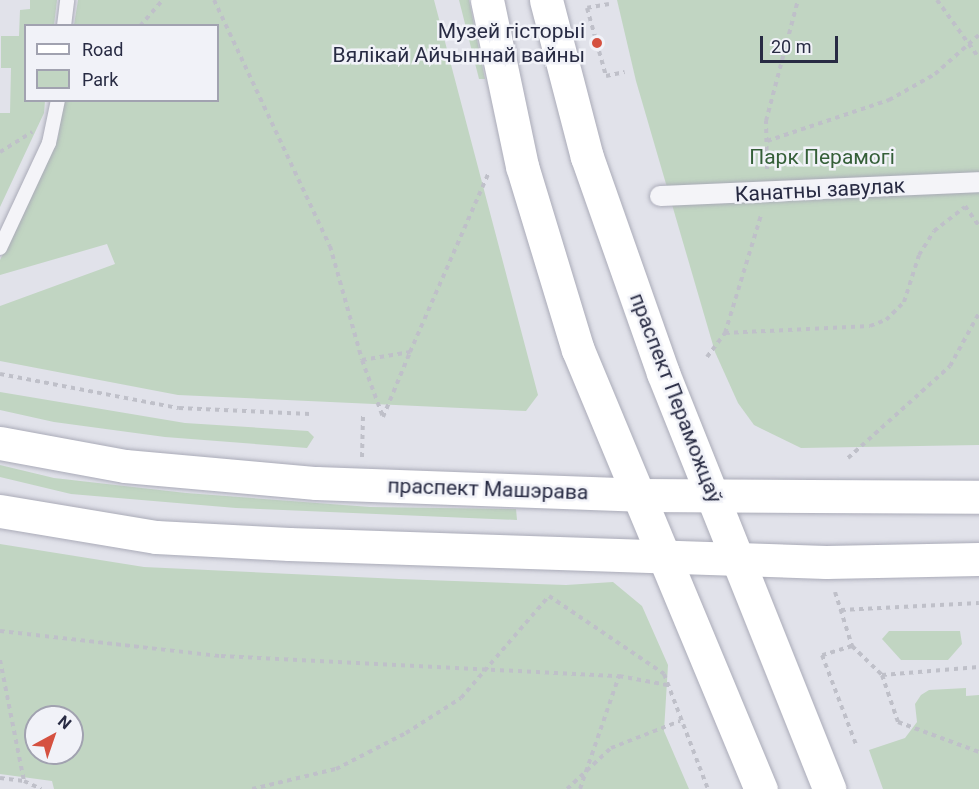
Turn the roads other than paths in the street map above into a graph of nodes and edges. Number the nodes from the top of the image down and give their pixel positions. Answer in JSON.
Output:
{"nodes":[{"id":1,"x":67,"y":0,"type":"edge"},
{"id":2,"x":487,"y":0,"type":"edge"},
{"id":3,"x":546,"y":0,"type":"edge"},
{"id":4,"x":64,"y":24,"type":"edge"},
{"id":5,"x":58,"y":102,"type":"edge"},
{"id":6,"x":979,"y":182,"type":"edge"},
{"id":7,"x":660,"y":196,"type":"dead end"},
{"id":8,"x":0,"y":248,"type":"edge"},
{"id":9,"x":0,"y":443,"type":"edge"},
{"id":10,"x":639,"y":495,"type":"junction"},
{"id":11,"x":713,"y":496,"type":"junction"},
{"id":12,"x":979,"y":497,"type":"edge"},
{"id":13,"x":0,"y":511,"type":"edge"},
{"id":14,"x":662,"y":555,"type":"junction"},
{"id":15,"x":738,"y":559,"type":"junction"},
{"id":16,"x":979,"y":559,"type":"edge"},
{"id":17,"x":761,"y":789,"type":"edge"},
{"id":18,"x":829,"y":789,"type":"edge"}],
"edges":[{"from":1,"to":4,"type":"lane"},
{"from":2,"to":10,"type":"main road"},
{"from":3,"to":11,"type":"main road","name":"праспект Пераможцаў"},
{"from":5,"to":8,"type":"lane"},
{"from":6,"to":7,"type":"street","name":"Канатны завулак"},
{"from":9,"to":10,"type":"main road","name":"праспект Машэрава"},
{"from":10,"to":11,"type":"main road","name":"праспект Машэрава"},
{"from":10,"to":14,"type":"main road"},
{"from":11,"to":12,"type":"main road","name":"праспект Машэрава"},
{"from":11,"to":15,"type":"main road","name":"праспект Пераможцаў"},
{"from":13,"to":14,"type":"main road"},
{"from":14,"to":15,"type":"main road"},
{"from":14,"to":17,"type":"main road"},
{"from":15,"to":16,"type":"main road"},
{"from":15,"to":18,"type":"main road","name":"праспект Пераможцаў"}]}
